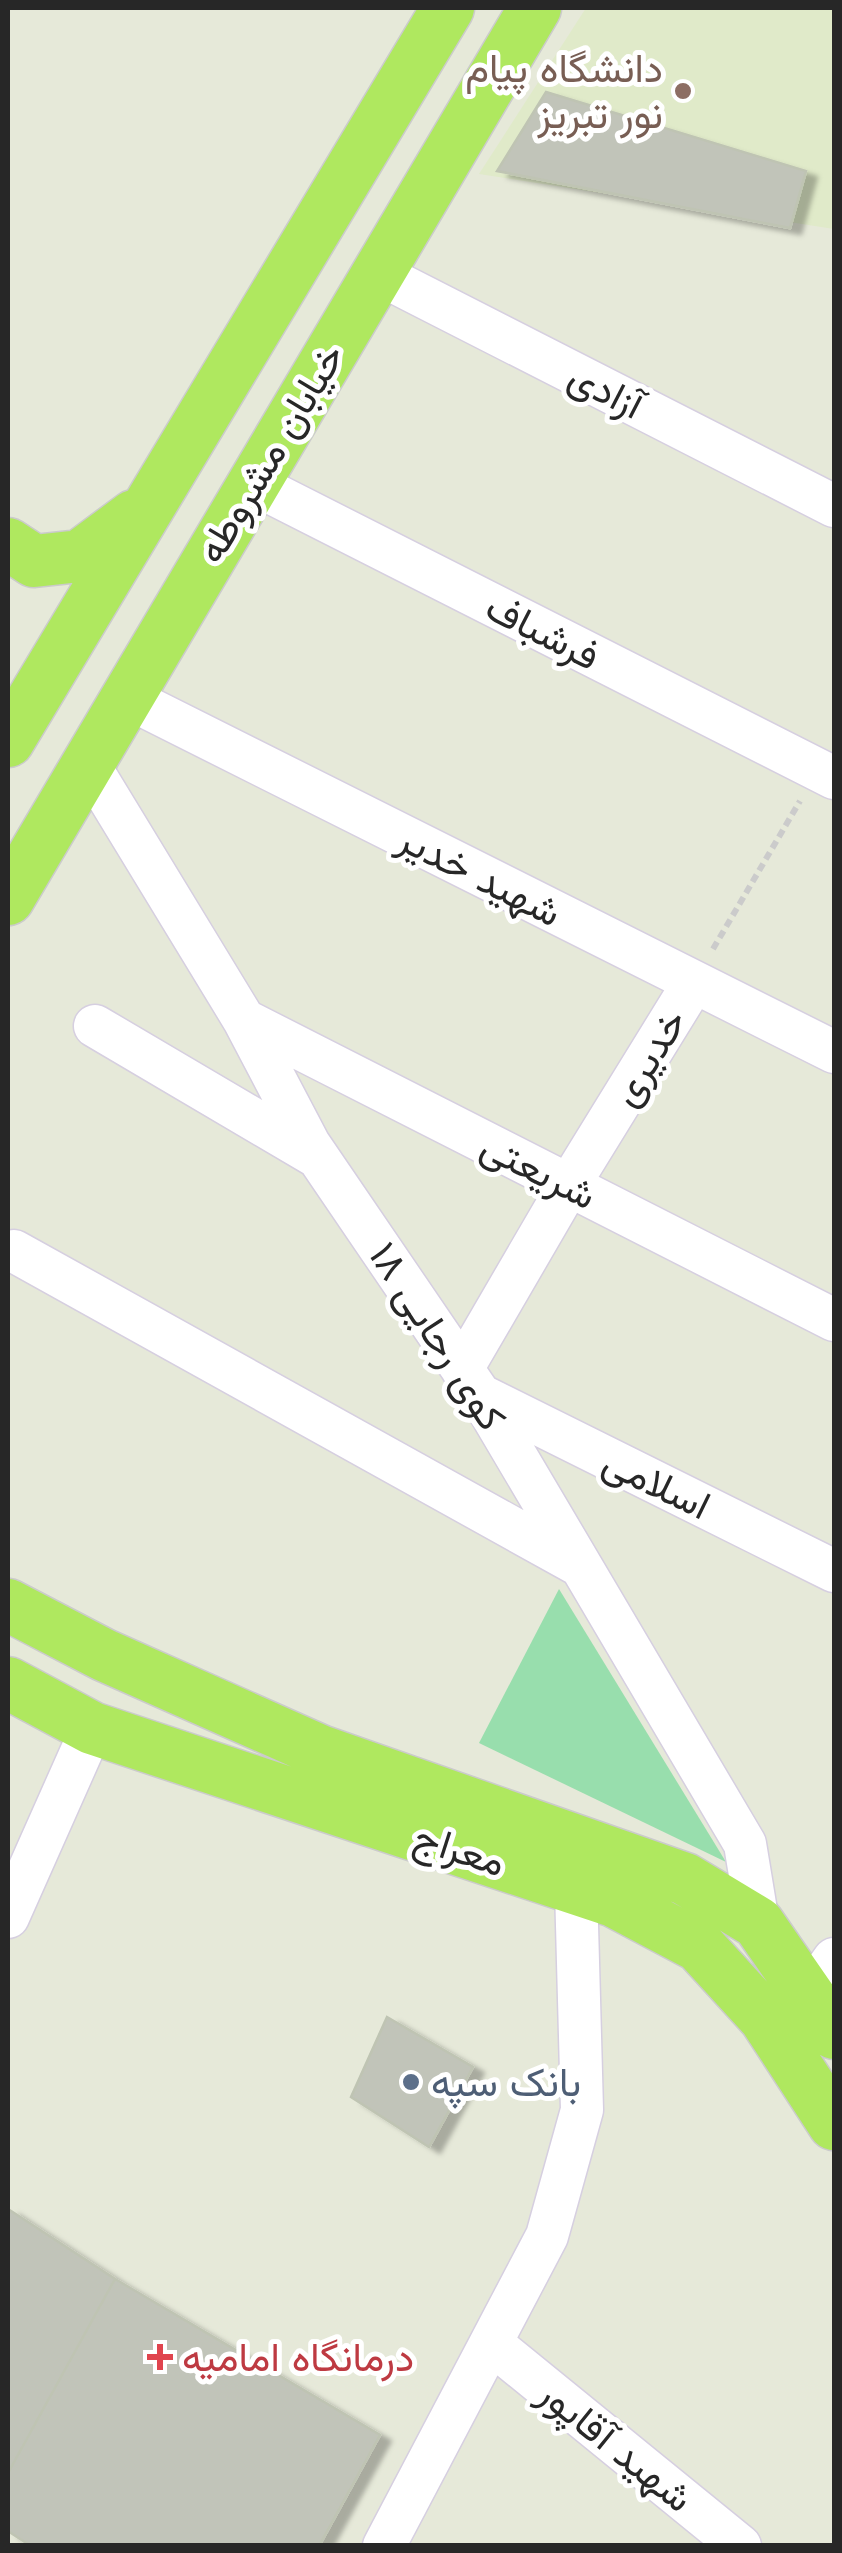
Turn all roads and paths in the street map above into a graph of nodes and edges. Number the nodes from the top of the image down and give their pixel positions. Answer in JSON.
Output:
{"nodes":[{"id":1,"x":448,"y":8,"type":"edge"},
{"id":2,"x":535,"y":8,"type":"edge"},
{"id":3,"x":377,"y":273,"type":"junction"},
{"id":4,"x":252,"y":483,"type":"junction"},
{"id":5,"x":151,"y":503,"type":"junction"},
{"id":6,"x":834,"y":506,"type":"edge"},
{"id":7,"x":8,"y":544,"type":"edge"},
{"id":8,"x":126,"y":697,"type":"junction"},
{"id":9,"x":8,"y":741,"type":"edge"},
{"id":10,"x":87,"y":762,"type":"junction"},
{"id":11,"x":826,"y":774,"type":"edge"},
{"id":12,"x":8,"y":899,"type":"edge"},
{"id":13,"x":694,"y":982,"type":"junction"},
{"id":14,"x":244,"y":1020,"type":"junction"},
{"id":15,"x":94,"y":1026,"type":"dead end"},
{"id":16,"x":834,"y":1052,"type":"edge"},
{"id":17,"x":319,"y":1158,"type":"junction"},
{"id":18,"x":569,"y":1185,"type":"junction"},
{"id":19,"x":14,"y":1251,"type":"dead end"},
{"id":20,"x":834,"y":1320,"type":"edge"},
{"id":21,"x":471,"y":1382,"type":"junction"},
{"id":22,"x":578,"y":1564,"type":"junction"},
{"id":23,"x":834,"y":1571,"type":"edge"},
{"id":24,"x":8,"y":1605,"type":"edge"},
{"id":25,"x":8,"y":1683,"type":"edge"},
{"id":26,"x":92,"y":1728,"type":"junction"},
{"id":27,"x":576,"y":1888,"type":"junction"},
{"id":28,"x":8,"y":1916,"type":"edge"},
{"id":29,"x":758,"y":1923,"type":"junction"},
{"id":30,"x":826,"y":1995,"type":"edge"},
{"id":31,"x":834,"y":2124,"type":"edge"},
{"id":32,"x":492,"y":2344,"type":"junction"},
{"id":33,"x":384,"y":2546,"type":"edge"},
{"id":34,"x":740,"y":2546,"type":"edge"}],
"edges":[{"from":1,"to":5,"type":"main road","name":"خیابان مشروطه"},
{"from":2,"to":3,"type":"main road","name":"خیابان مشروطه"},
{"from":3,"to":4,"type":"main road","name":"خیابان مشروطه"},
{"from":3,"to":6,"type":"street","name":"آزادی"},
{"from":4,"to":8,"type":"main road","name":"خیابان مشروطه"},
{"from":4,"to":11,"type":"street","name":"فرشباف"},
{"from":5,"to":7,"type":"main road"},
{"from":5,"to":9,"type":"main road","name":"خیابان مشروطه"},
{"from":8,"to":10,"type":"main road","name":"خیابان مشروطه"},
{"from":8,"to":13,"type":"street","name":"شهید خدیر"},
{"from":10,"to":12,"type":"main road","name":"خیابان مشروطه"},
{"from":10,"to":14,"type":"street","name":"کوی رجایی ۱۸"},
{"from":11,"to":13,"type":"path","name":"خدیری"},
{"from":13,"to":16,"type":"street","name":"شهید خدیر"},
{"from":13,"to":18,"type":"street","name":"خدیری"},
{"from":14,"to":17,"type":"street","name":"کوی رجایی ۱۸"},
{"from":14,"to":18,"type":"street","name":"شریعتی"},
{"from":15,"to":17,"type":"street"},
{"from":17,"to":21,"type":"street","name":"کوی رجایی ۱۸"},
{"from":18,"to":20,"type":"street","name":"شریعتی"},
{"from":18,"to":21,"type":"street","name":"خدیری"},
{"from":19,"to":22,"type":"street"},
{"from":21,"to":22,"type":"street","name":"کوی رجایی ۱۸"},
{"from":21,"to":23,"type":"street","name":"اسلامی"},
{"from":22,"to":29,"type":"street","name":"کوی رجایی ۱۸"},
{"from":24,"to":29,"type":"main road","name":"معراج"},
{"from":25,"to":26,"type":"main road","name":"معراج"},
{"from":26,"to":27,"type":"main road","name":"معراج"},
{"from":26,"to":28,"type":"street"},
{"from":27,"to":31,"type":"main road","name":"معراج"},
{"from":27,"to":32,"type":"street"},
{"from":29,"to":30,"type":"main road","name":"معراج"},
{"from":32,"to":33,"type":"street"},
{"from":32,"to":34,"type":"street","name":"شهید آقاپور"}]}
